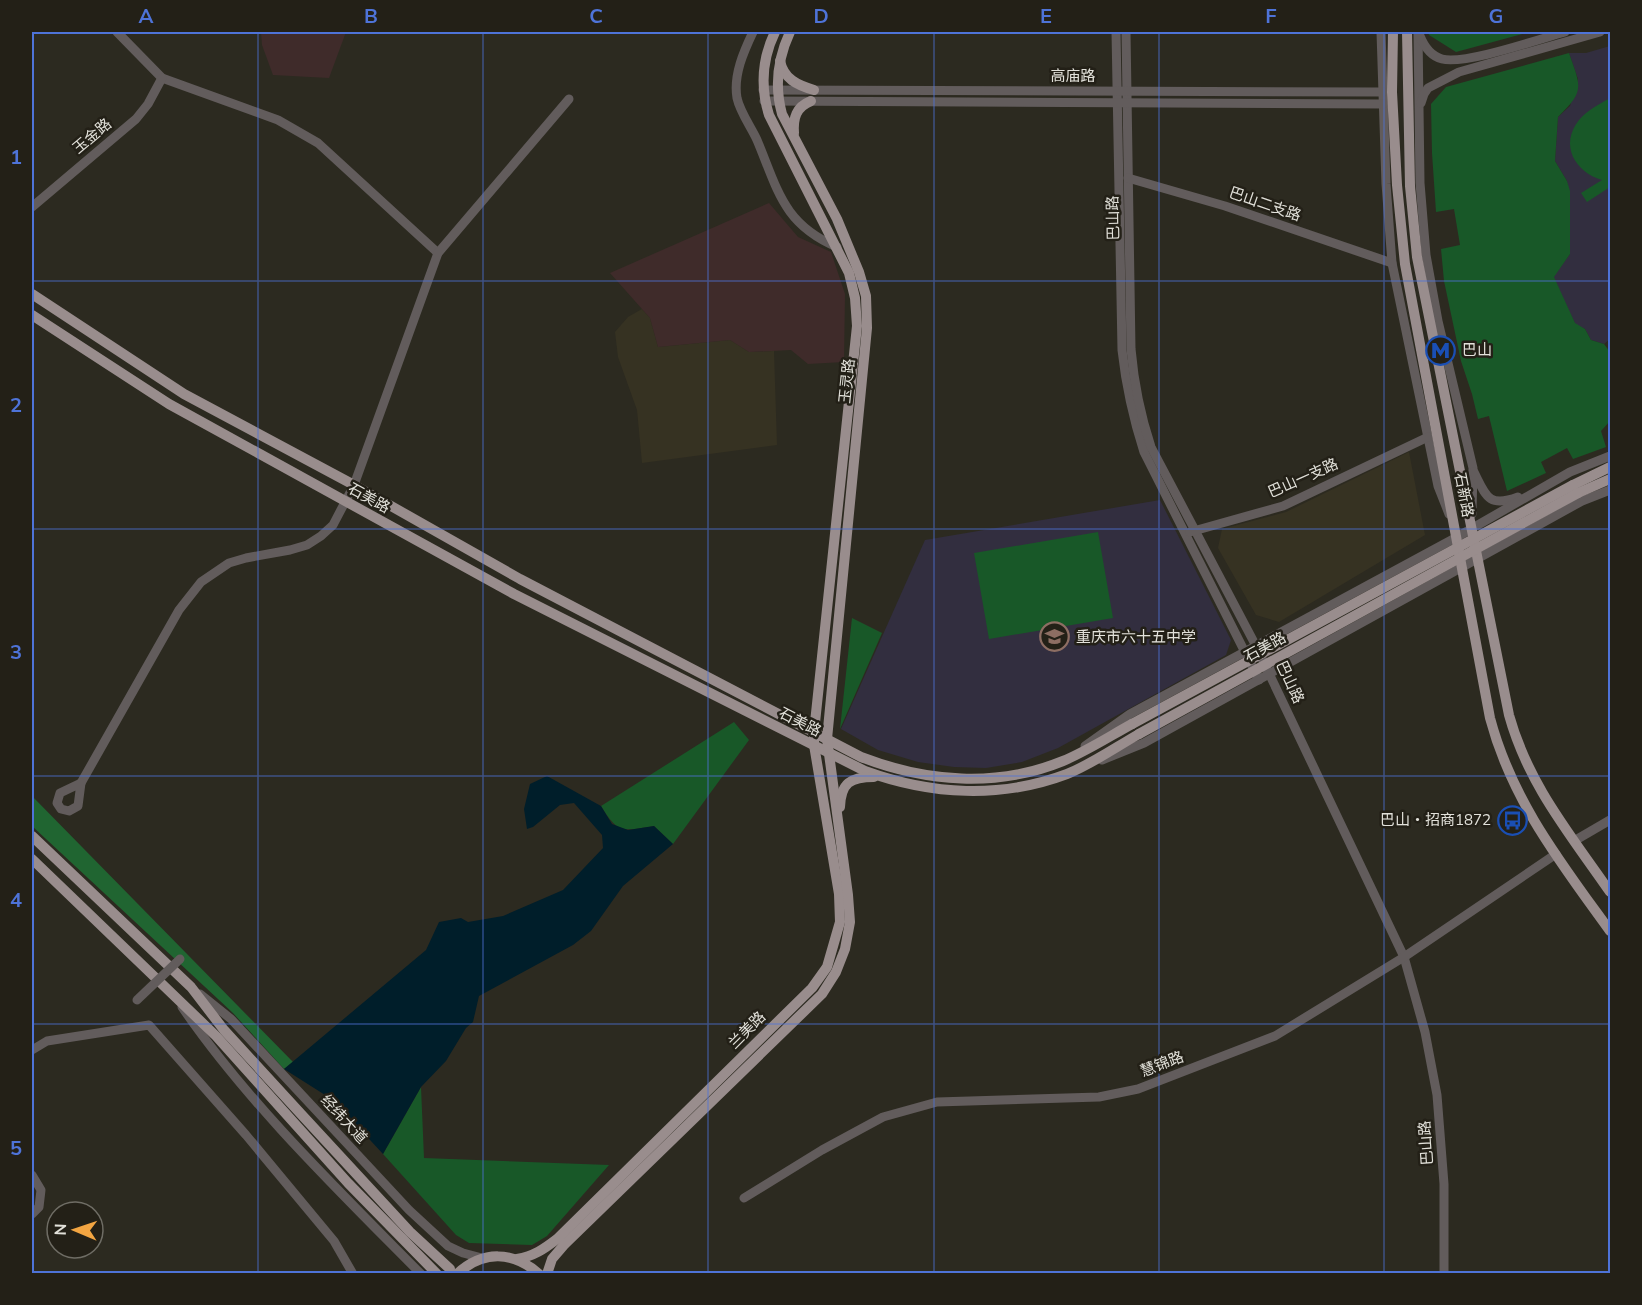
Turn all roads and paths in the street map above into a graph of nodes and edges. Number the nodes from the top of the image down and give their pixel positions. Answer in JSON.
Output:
{"nodes":[{"id":1,"x":117,"y":32,"type":"edge"},
{"id":2,"x":753,"y":32,"type":"edge"},
{"id":3,"x":775,"y":32,"type":"edge"},
{"id":4,"x":790,"y":32,"type":"edge"},
{"id":5,"x":1116,"y":32,"type":"edge"},
{"id":6,"x":1126,"y":32,"type":"edge"},
{"id":7,"x":1381,"y":32,"type":"edge"},
{"id":8,"x":1393,"y":32,"type":"edge"},
{"id":9,"x":1407,"y":32,"type":"edge"},
{"id":10,"x":1418,"y":32,"type":"edge"},
{"id":11,"x":1565,"y":32,"type":"edge"},
{"id":12,"x":1600,"y":32,"type":"edge"},
{"id":13,"x":1488,"y":54,"type":"junction"},
{"id":14,"x":780,"y":60,"type":"junction"},
{"id":15,"x":1459,"y":72,"type":"junction"},
{"id":16,"x":162,"y":78,"type":"junction"},
{"id":17,"x":1122,"y":91,"type":"junction"},
{"id":18,"x":1383,"y":92,"type":"junction"},
{"id":19,"x":764,"y":95,"type":"junction"},
{"id":20,"x":778,"y":95,"type":"junction"},
{"id":21,"x":812,"y":95,"type":"junction"},
{"id":22,"x":569,"y":99,"type":"dead end"},
{"id":23,"x":1122,"y":103,"type":"junction"},
{"id":24,"x":1383,"y":104,"type":"junction"},
{"id":25,"x":1418,"y":115,"type":"junction"},
{"id":26,"x":794,"y":136,"type":"junction"},
{"id":27,"x":1128,"y":178,"type":"junction"},
{"id":28,"x":32,"y":207,"type":"edge"},
{"id":29,"x":837,"y":248,"type":"junction"},
{"id":30,"x":438,"y":253,"type":"junction"},
{"id":31,"x":1392,"y":263,"type":"junction"},
{"id":32,"x":32,"y":294,"type":"edge"},
{"id":33,"x":32,"y":315,"type":"edge"},
{"id":34,"x":862,"y":327,"type":"junction"},
{"id":35,"x":1428,"y":437,"type":"junction"},
{"id":36,"x":1611,"y":456,"type":"edge"},
{"id":37,"x":1611,"y":467,"type":"edge"},
{"id":38,"x":1473,"y":468,"type":"junction"},
{"id":39,"x":1611,"y":479,"type":"edge"},
{"id":40,"x":354,"y":485,"type":"junction"},
{"id":41,"x":1542,"y":487,"type":"junction"},
{"id":42,"x":1575,"y":489,"type":"junction"},
{"id":43,"x":1611,"y":490,"type":"edge"},
{"id":44,"x":346,"y":502,"type":"junction"},
{"id":45,"x":1472,"y":529,"type":"junction"},
{"id":46,"x":1196,"y":530,"type":"junction"},
{"id":47,"x":1185,"y":533,"type":"junction"},
{"id":48,"x":1457,"y":537,"type":"junction"},
{"id":49,"x":1477,"y":559,"type":"junction"},
{"id":50,"x":1462,"y":567,"type":"junction"},
{"id":51,"x":1256,"y":646,"type":"junction"},
{"id":52,"x":1244,"y":652,"type":"junction"},
{"id":53,"x":1270,"y":674,"type":"junction"},
{"id":54,"x":1256,"y":675,"type":"junction"},
{"id":55,"x":814,"y":732,"type":"junction"},
{"id":56,"x":827,"y":739,"type":"junction"},
{"id":57,"x":814,"y":745,"type":"junction"},
{"id":58,"x":828,"y":753,"type":"junction"},
{"id":59,"x":1064,"y":760,"type":"junction"},
{"id":60,"x":1069,"y":773,"type":"junction"},
{"id":61,"x":883,"y":778,"type":"junction"},
{"id":62,"x":81,"y":783,"type":"dead end"},
{"id":63,"x":1611,"y":820,"type":"edge"},
{"id":64,"x":840,"y":834,"type":"junction"},
{"id":65,"x":32,"y":836,"type":"edge"},
{"id":66,"x":1574,"y":841,"type":"junction"},
{"id":67,"x":1556,"y":854,"type":"junction"},
{"id":68,"x":32,"y":859,"type":"edge"},
{"id":69,"x":1611,"y":892,"type":"edge"},
{"id":70,"x":1610,"y":931,"type":"edge"},
{"id":71,"x":1404,"y":957,"type":"junction"},
{"id":72,"x":180,"y":959,"type":"dead end"},
{"id":73,"x":191,"y":987,"type":"junction"},
{"id":74,"x":173,"y":995,"type":"junction"},
{"id":75,"x":137,"y":1000,"type":"dead end"},
{"id":76,"x":32,"y":1050,"type":"edge"},
{"id":77,"x":32,"y":1175,"type":"edge"},
{"id":78,"x":744,"y":1198,"type":"dead end"},
{"id":79,"x":32,"y":1214,"type":"edge"},
{"id":80,"x":482,"y":1258,"type":"junction"},
{"id":81,"x":517,"y":1259,"type":"junction"},
{"id":82,"x":454,"y":1271,"type":"edge"},
{"id":83,"x":353,"y":1274,"type":"edge"},
{"id":84,"x":421,"y":1274,"type":"edge"},
{"id":85,"x":437,"y":1274,"type":"edge"},
{"id":86,"x":539,"y":1274,"type":"edge"},
{"id":87,"x":547,"y":1274,"type":"edge"},
{"id":88,"x":1444,"y":1274,"type":"edge"}],
"edges":[{"from":1,"to":16,"type":"street"},
{"from":2,"to":29,"type":"street"},
{"from":3,"to":19,"type":"main road","name":"玉灵路"},
{"from":4,"to":14,"type":"main road","name":"玉灵路"},
{"from":5,"to":17,"type":"street","name":"巴山路"},
{"from":6,"to":17,"type":"street","name":"巴山路"},
{"from":7,"to":18,"type":"street"},
{"from":8,"to":48,"type":"main road","name":"石新路"},
{"from":9,"to":45,"type":"main road","name":"石新路"},
{"from":10,"to":13,"type":"street"},
{"from":10,"to":25,"type":"street"},
{"from":11,"to":13,"type":"street"},
{"from":12,"to":15,"type":"street"},
{"from":13,"to":15,"type":"street"},
{"from":14,"to":20,"type":"main road","name":"玉灵路"},
{"from":14,"to":21,"type":"main road"},
{"from":15,"to":25,"type":"street"},
{"from":16,"to":28,"type":"street","name":"玉金路"},
{"from":16,"to":30,"type":"street"},
{"from":17,"to":18,"type":"street","name":"高庙路"},
{"from":17,"to":21,"type":"street","name":"高庙路"},
{"from":17,"to":23,"type":"street","name":"巴山路"},
{"from":18,"to":24,"type":"street"},
{"from":19,"to":20,"type":"street","name":"高庙路"},
{"from":19,"to":29,"type":"main road","name":"玉灵路"},
{"from":20,"to":21,"type":"street","name":"高庙路"},
{"from":20,"to":26,"type":"main road","name":"玉灵路"},
{"from":21,"to":23,"type":"street","name":"高庙路"},
{"from":21,"to":26,"type":"main road"},
{"from":22,"to":30,"type":"street"},
{"from":23,"to":24,"type":"street","name":"高庙路"},
{"from":23,"to":27,"type":"street","name":"巴山路"},
{"from":23,"to":47,"type":"street","name":"巴山路"},
{"from":24,"to":31,"type":"street"},
{"from":25,"to":38,"type":"street"},
{"from":26,"to":34,"type":"main road","name":"玉灵路"},
{"from":27,"to":31,"type":"street","name":"巴山二支路"},
{"from":27,"to":46,"type":"street","name":"巴山路"},
{"from":29,"to":34,"type":"main road","name":"玉灵路"},
{"from":30,"to":40,"type":"street"},
{"from":31,"to":35,"type":"street"},
{"from":32,"to":40,"type":"main road","name":"石美路"},
{"from":33,"to":44,"type":"main road","name":"石美路"},
{"from":34,"to":55,"type":"main road","name":"玉灵路"},
{"from":34,"to":56,"type":"main road","name":"玉灵路"},
{"from":35,"to":46,"type":"street","name":"巴山一支路"},
{"from":35,"to":48,"type":"street"},
{"from":36,"to":41,"type":"street"},
{"from":37,"to":42,"type":"main road"},
{"from":38,"to":41,"type":"street"},
{"from":38,"to":45,"type":"street"},
{"from":39,"to":42,"type":"main road"},
{"from":40,"to":44,"type":"street"},
{"from":40,"to":55,"type":"main road","name":"石美路"},
{"from":41,"to":45,"type":"street"},
{"from":42,"to":54,"type":"main road","name":"石美路","bridge":true},
{"from":42,"to":59,"type":"main road","name":"石美路","bridge":true},
{"from":43,"to":49,"type":"street"},
{"from":44,"to":57,"type":"main road","name":"石美路"},
{"from":44,"to":62,"type":"street"},
{"from":45,"to":48,"type":"street"},
{"from":45,"to":49,"type":"main road","name":"石新路"},
{"from":46,"to":47,"type":"street","name":"巴山一支路"},
{"from":46,"to":51,"type":"street","name":"巴山路"},
{"from":47,"to":52,"type":"street","name":"巴山路"},
{"from":48,"to":50,"type":"main road","name":"石新路"},
{"from":48,"to":51,"type":"street"},
{"from":49,"to":50,"type":"street"},
{"from":49,"to":66,"type":"main road","name":"石新路"},
{"from":50,"to":53,"type":"street"},
{"from":50,"to":67,"type":"main road","name":"石新路"},
{"from":51,"to":52,"type":"street"},
{"from":51,"to":53,"type":"street","name":"巴山路"},
{"from":52,"to":54,"type":"street","name":"巴山路"},
{"from":52,"to":59,"type":"street"},
{"from":53,"to":54,"type":"street"},
{"from":53,"to":71,"type":"street","name":"巴山路"},
{"from":54,"to":60,"type":"main road","name":"石美路","bridge":true},
{"from":54,"to":60,"type":"street"},
{"from":55,"to":56,"type":"main road","name":"石美路"},
{"from":55,"to":57,"type":"main road","name":"玉灵路"},
{"from":56,"to":58,"type":"main road","name":"玉灵路"},
{"from":56,"to":59,"type":"main road","name":"石美路"},
{"from":57,"to":58,"type":"main road","name":"石美路"},
{"from":57,"to":81,"type":"main road","name":"兰美路"},
{"from":58,"to":61,"type":"main road","name":"石美路"},
{"from":58,"to":64,"type":"main road","name":"兰美路"},
{"from":60,"to":61,"type":"main road","name":"石美路"},
{"from":61,"to":64,"type":"main road"},
{"from":63,"to":66,"type":"street"},
{"from":64,"to":87,"type":"main road","name":"兰美路"},
{"from":65,"to":73,"type":"main road","name":"经纬大道"},
{"from":66,"to":69,"type":"main road","name":"石新路"},
{"from":67,"to":70,"type":"main road","name":"石新路"},
{"from":67,"to":71,"type":"street","name":"慧锦路"},
{"from":68,"to":74,"type":"main road"},
{"from":71,"to":78,"type":"street","name":"慧锦路"},
{"from":71,"to":88,"type":"street","name":"巴山路"},
{"from":72,"to":75,"type":"street","bridge":true},
{"from":73,"to":80,"type":"street","name":"经纬大道"},
{"from":73,"to":82,"type":"main road","name":"经纬大道"},
{"from":74,"to":84,"type":"street"},
{"from":74,"to":85,"type":"main road"},
{"from":76,"to":83,"type":"street"},
{"from":77,"to":79,"type":"street"},
{"from":80,"to":81,"type":"main road","name":"兰美路"},
{"from":80,"to":82,"type":"main road"},
{"from":81,"to":86,"type":"main road"}]}
